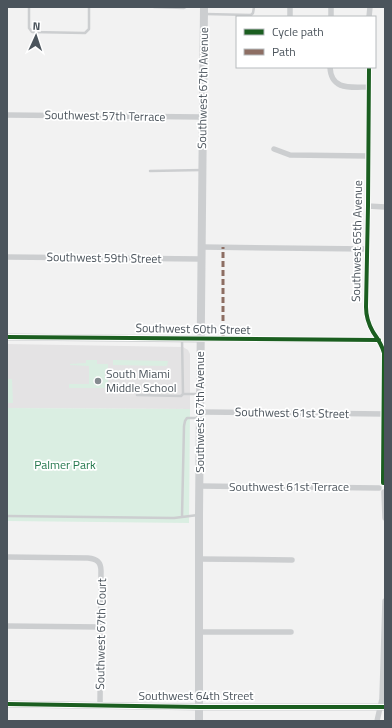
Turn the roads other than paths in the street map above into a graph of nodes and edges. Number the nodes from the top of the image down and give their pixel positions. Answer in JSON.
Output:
{"nodes":[{"id":1,"x":29,"y":7,"type":"edge"},
{"id":2,"x":89,"y":7,"type":"edge"},
{"id":3,"x":154,"y":7,"type":"edge"},
{"id":4,"x":186,"y":7,"type":"edge"},
{"id":5,"x":254,"y":7,"type":"edge"},
{"id":6,"x":204,"y":11,"type":"edge"},
{"id":7,"x":330,"y":68,"type":"edge"},
{"id":8,"x":369,"y":68,"type":"edge"},
{"id":9,"x":369,"y":86,"type":"junction"},
{"id":10,"x":7,"y":115,"type":"edge"},
{"id":11,"x":202,"y":117,"type":"junction"},
{"id":12,"x":274,"y":149,"type":"dead end"},
{"id":13,"x":368,"y":156,"type":"junction"},
{"id":14,"x":202,"y":170,"type":"junction"},
{"id":15,"x":150,"y":171,"type":"dead end"},
{"id":16,"x":368,"y":206,"type":"junction"},
{"id":17,"x":385,"y":207,"type":"edge"},
{"id":18,"x":202,"y":247,"type":"junction"},
{"id":19,"x":367,"y":249,"type":"junction"},
{"id":20,"x":7,"y":258,"type":"edge"},
{"id":21,"x":202,"y":259,"type":"junction"},
{"id":22,"x":7,"y":336,"type":"edge"},
{"id":23,"x":182,"y":338,"type":"junction"},
{"id":24,"x":201,"y":339,"type":"junction"},
{"id":25,"x":379,"y":340,"type":"junction"},
{"id":26,"x":183,"y":394,"type":"junction"},
{"id":27,"x":200,"y":394,"type":"junction"},
{"id":28,"x":138,"y":395,"type":"dead end"},
{"id":29,"x":384,"y":414,"type":"edge"},
{"id":30,"x":200,"y":415,"type":"junction"},
{"id":31,"x":200,"y":486,"type":"junction"},
{"id":32,"x":383,"y":488,"type":"edge"},
{"id":33,"x":199,"y":515,"type":"junction"},
{"id":34,"x":7,"y":516,"type":"edge"},
{"id":35,"x":182,"y":517,"type":"junction"},
{"id":36,"x":385,"y":518,"type":"edge"},
{"id":37,"x":7,"y":557,"type":"edge"},
{"id":38,"x":199,"y":559,"type":"junction"},
{"id":39,"x":292,"y":560,"type":"dead end"},
{"id":40,"x":385,"y":601,"type":"edge"},
{"id":41,"x":7,"y":626,"type":"edge"},
{"id":42,"x":101,"y":627,"type":"junction"},
{"id":43,"x":199,"y":632,"type":"junction"},
{"id":44,"x":292,"y":632,"type":"dead end"},
{"id":45,"x":7,"y":704,"type":"edge"},
{"id":46,"x":100,"y":706,"type":"junction"},
{"id":47,"x":198,"y":707,"type":"junction"},
{"id":48,"x":382,"y":707,"type":"edge"},
{"id":49,"x":198,"y":721,"type":"edge"},
{"id":50,"x":377,"y":721,"type":"edge"}],
"edges":[{"from":1,"to":2,"type":"lane"},
{"from":3,"to":4,"type":"lane"},
{"from":5,"to":6,"type":"lane"},
{"from":6,"to":11,"type":"main road","name":"Southwest 67th Avenue"},
{"from":7,"to":9,"type":"street"},
{"from":8,"to":9,"type":"street","name":"Southwest 65th Avenue"},
{"from":9,"to":13,"type":"street","name":"Southwest 65th Avenue"},
{"from":10,"to":11,"type":"street","name":"Southwest 57th Terrace"},
{"from":11,"to":14,"type":"main road","name":"Southwest 67th Avenue"},
{"from":12,"to":13,"type":"street"},
{"from":13,"to":16,"type":"street","name":"Southwest 65th Avenue"},
{"from":14,"to":15,"type":"lane"},
{"from":14,"to":18,"type":"main road","name":"Southwest 67th Avenue"},
{"from":16,"to":17,"type":"street"},
{"from":16,"to":19,"type":"street","name":"Southwest 65th Avenue"},
{"from":18,"to":19,"type":"street"},
{"from":18,"to":21,"type":"main road","name":"Southwest 67th Avenue"},
{"from":19,"to":25,"type":"street","name":"Southwest 65th Avenue"},
{"from":20,"to":21,"type":"street","name":"Southwest 59th Street"},
{"from":21,"to":24,"type":"main road","name":"Southwest 67th Avenue"},
{"from":22,"to":23,"type":"street","name":"Southwest 60th Street"},
{"from":23,"to":24,"type":"street","name":"Southwest 60th Street"},
{"from":23,"to":26,"type":"lane"},
{"from":24,"to":25,"type":"street","name":"Southwest 60th Street"},
{"from":24,"to":27,"type":"main road","name":"Southwest 67th Avenue"},
{"from":25,"to":29,"type":"street","name":"Southwest 65th Avenue"},
{"from":26,"to":27,"type":"lane"},
{"from":26,"to":28,"type":"lane"},
{"from":27,"to":30,"type":"main road","name":"Southwest 67th Avenue"},
{"from":29,"to":30,"type":"street","name":"Southwest 61st Street"},
{"from":29,"to":32,"type":"street","name":"Southwest 65th Avenue"},
{"from":30,"to":31,"type":"main road","name":"Southwest 67th Avenue"},
{"from":30,"to":35,"type":"lane"},
{"from":31,"to":32,"type":"street","name":"Southwest 61st Terrace"},
{"from":31,"to":33,"type":"main road","name":"Southwest 67th Avenue"},
{"from":32,"to":36,"type":"street","name":"Southwest 65th Avenue"},
{"from":33,"to":35,"type":"lane"},
{"from":33,"to":38,"type":"main road","name":"Southwest 67th Avenue"},
{"from":34,"to":35,"type":"lane"},
{"from":37,"to":42,"type":"street","name":"Southwest 67th Court"},
{"from":38,"to":39,"type":"street"},
{"from":38,"to":43,"type":"main road","name":"Southwest 67th Avenue"},
{"from":40,"to":48,"type":"street"},
{"from":41,"to":42,"type":"street"},
{"from":42,"to":46,"type":"street","name":"Southwest 67th Court"},
{"from":43,"to":44,"type":"street"},
{"from":43,"to":47,"type":"main road","name":"Southwest 67th Avenue"},
{"from":45,"to":46,"type":"street","name":"Southwest 64th Street"},
{"from":46,"to":47,"type":"street","name":"Southwest 64th Street"},
{"from":47,"to":48,"type":"street","name":"Southwest 64th Street"},
{"from":47,"to":49,"type":"main road","name":"Southwest 67th Avenue"},
{"from":48,"to":50,"type":"street"}]}
